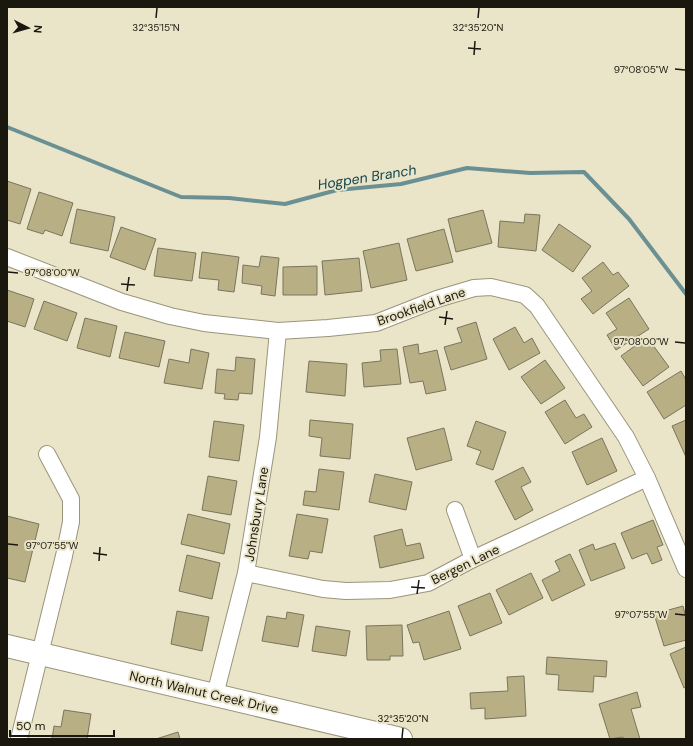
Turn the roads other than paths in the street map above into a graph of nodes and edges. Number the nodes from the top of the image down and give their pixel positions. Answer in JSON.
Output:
{"nodes":[{"id":1,"x":7,"y":257,"type":"edge"},
{"id":2,"x":278,"y":331,"type":"junction"},
{"id":3,"x":48,"y":454,"type":"dead end"},
{"id":4,"x":647,"y":478,"type":"junction"},
{"id":5,"x":455,"y":510,"type":"dead end"},
{"id":6,"x":473,"y":559,"type":"junction"},
{"id":7,"x":686,"y":569,"type":"edge"},
{"id":8,"x":246,"y":574,"type":"junction"},
{"id":9,"x":7,"y":646,"type":"edge"},
{"id":10,"x":40,"y":653,"type":"junction"},
{"id":11,"x":215,"y":695,"type":"junction"},
{"id":12,"x":18,"y":739,"type":"edge"},
{"id":13,"x":401,"y":739,"type":"edge"}],
"edges":[{"from":1,"to":2,"type":"street","name":"Brookfield Lane"},
{"from":2,"to":4,"type":"street","name":"Brookfield Lane"},
{"from":2,"to":8,"type":"street","name":"Johnsbury Lane"},
{"from":3,"to":10,"type":"street"},
{"from":4,"to":6,"type":"street","name":"Bergen Lane"},
{"from":4,"to":7,"type":"street","name":"Brookfield Lane"},
{"from":5,"to":6,"type":"street"},
{"from":6,"to":8,"type":"street","name":"Bergen Lane"},
{"from":8,"to":11,"type":"street","name":"Johnsbury Lane"},
{"from":9,"to":10,"type":"main road","name":"North Walnut Creek Drive"},
{"from":10,"to":11,"type":"main road","name":"North Walnut Creek Drive"},
{"from":10,"to":12,"type":"street"},
{"from":11,"to":13,"type":"main road","name":"North Walnut Creek Drive"}]}
